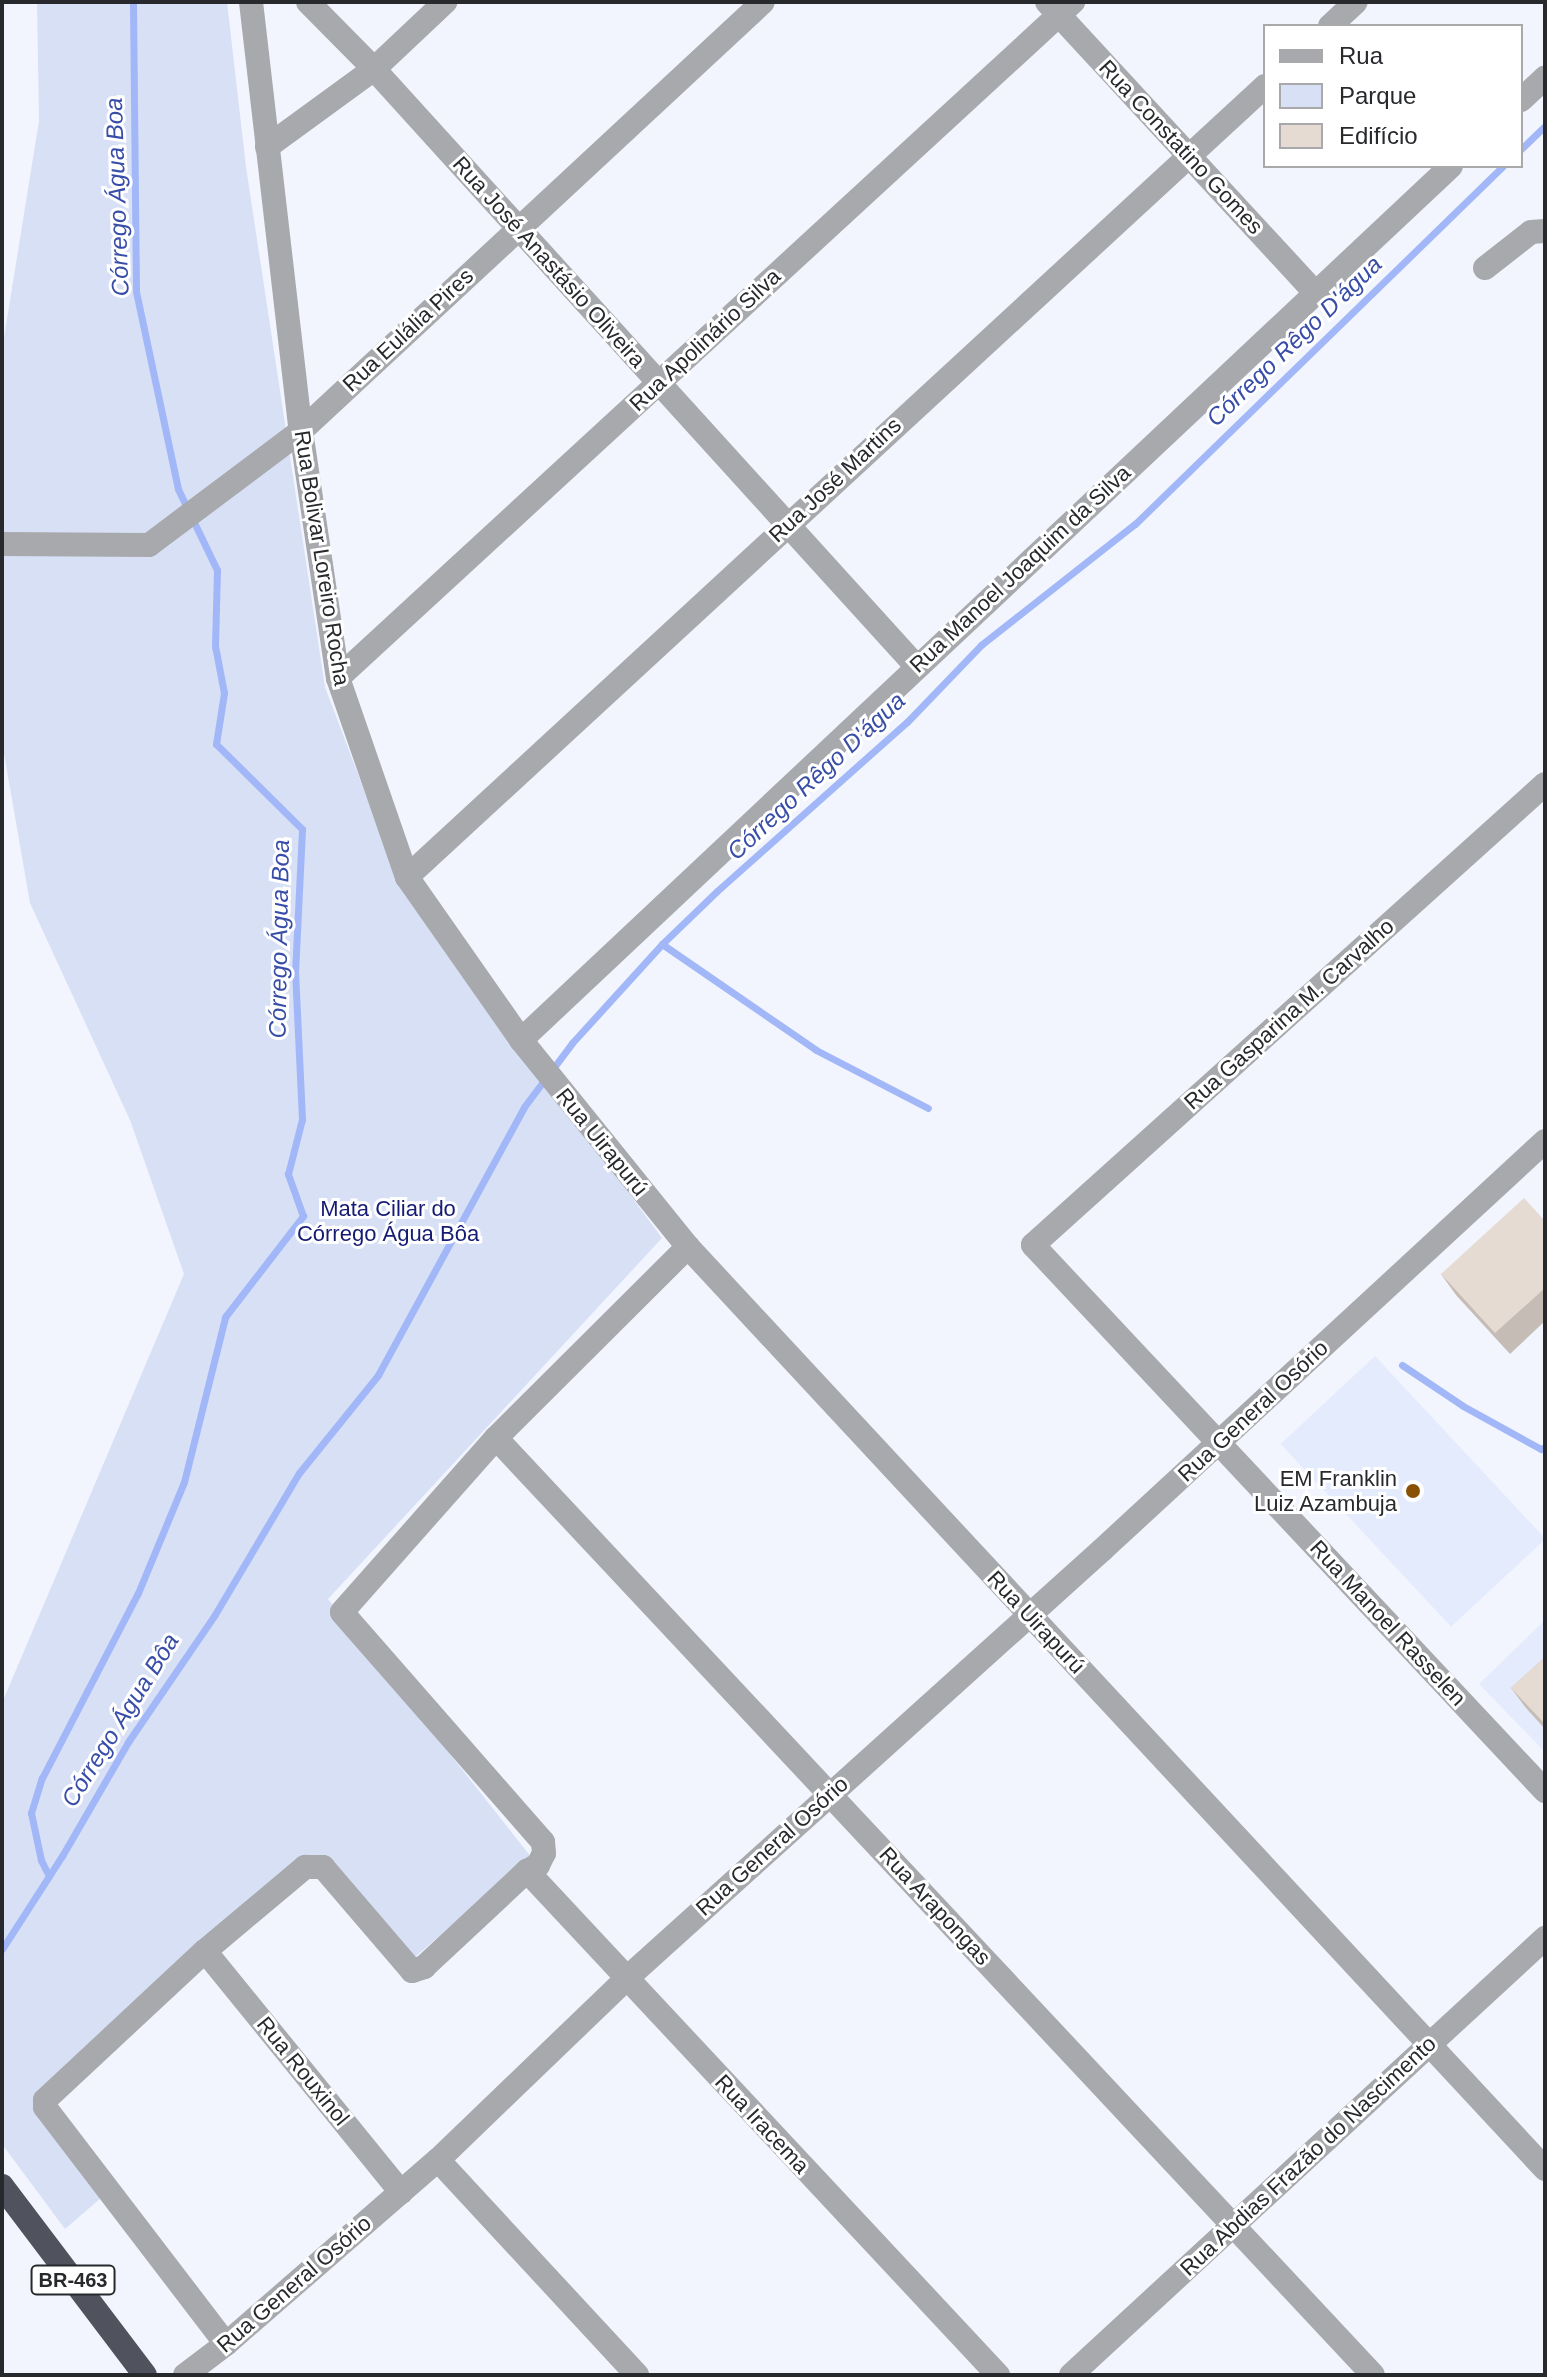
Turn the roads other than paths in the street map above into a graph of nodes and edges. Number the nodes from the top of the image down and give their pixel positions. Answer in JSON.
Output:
{"nodes":[{"id":1,"x":251,"y":2,"type":"edge"},
{"id":2,"x":308,"y":2,"type":"edge"},
{"id":3,"x":445,"y":2,"type":"edge"},
{"id":4,"x":763,"y":2,"type":"edge"},
{"id":5,"x":1356,"y":2,"type":"edge"},
{"id":6,"x":1060,"y":6,"type":"edge"},
{"id":7,"x":1332,"y":24,"type":"edge"},
{"id":8,"x":374,"y":69,"type":"junction"},
{"id":9,"x":1545,"y":78,"type":"edge"},
{"id":10,"x":1263,"y":88,"type":"edge"},
{"id":11,"x":1523,"y":98,"type":"edge"},
{"id":12,"x":267,"y":147,"type":"junction"},
{"id":13,"x":1188,"y":156,"type":"junction"},
{"id":14,"x":1449,"y":168,"type":"edge"},
{"id":15,"x":519,"y":228,"type":"junction"},
{"id":16,"x":1545,"y":231,"type":"edge"},
{"id":17,"x":1485,"y":268,"type":"dead end"},
{"id":18,"x":1315,"y":292,"type":"junction"},
{"id":19,"x":659,"y":383,"type":"junction"},
{"id":20,"x":301,"y":431,"type":"junction"},
{"id":21,"x":787,"y":524,"type":"junction"},
{"id":22,"x":2,"y":544,"type":"edge"},
{"id":23,"x":916,"y":666,"type":"junction"},
{"id":24,"x":338,"y":678,"type":"junction"},
{"id":25,"x":1545,"y":784,"type":"edge"},
{"id":26,"x":407,"y":877,"type":"junction"},
{"id":27,"x":521,"y":1040,"type":"junction"},
{"id":28,"x":540,"y":1064,"type":"joint"},
{"id":29,"x":1545,"y":1141,"type":"edge"},
{"id":30,"x":1033,"y":1245,"type":"joint"},
{"id":31,"x":688,"y":1247,"type":"junction"},
{"id":32,"x":498,"y":1436,"type":"junction"},
{"id":33,"x":1219,"y":1443,"type":"junction"},
{"id":34,"x":1029,"y":1615,"type":"junction"},
{"id":35,"x":1545,"y":1791,"type":"edge"},
{"id":36,"x":830,"y":1794,"type":"junction"},
{"id":37,"x":527,"y":1871,"type":"junction"},
{"id":38,"x":1545,"y":1938,"type":"edge"},
{"id":39,"x":205,"y":1951,"type":"junction"},
{"id":40,"x":626,"y":1979,"type":"junction"},
{"id":41,"x":1430,"y":2044,"type":"junction"},
{"id":42,"x":438,"y":2160,"type":"junction"},
{"id":43,"x":1545,"y":2169,"type":"edge"},
{"id":44,"x":2,"y":2186,"type":"edge"},
{"id":45,"x":401,"y":2192,"type":"junction"},
{"id":46,"x":1234,"y":2224,"type":"junction"},
{"id":47,"x":226,"y":2344,"type":"junction"},
{"id":48,"x":145,"y":2375,"type":"edge"},
{"id":49,"x":185,"y":2375,"type":"edge"},
{"id":50,"x":637,"y":2375,"type":"edge"},
{"id":51,"x":998,"y":2375,"type":"edge"},
{"id":52,"x":1071,"y":2375,"type":"edge"},
{"id":53,"x":1373,"y":2375,"type":"edge"}],
"edges":[{"from":1,"to":12,"type":"street","name":"Rua Bolivar Loreiro Rocha"},
{"from":2,"to":8,"type":"street","name":"Rua José Anastásio Oliveira"},
{"from":3,"to":8,"type":"street"},
{"from":4,"to":15,"type":"street","name":"Rua Eulália Pires"},
{"from":5,"to":7,"type":"street"},
{"from":6,"to":13,"type":"street","name":"Rua Constatino Gomes"},
{"from":6,"to":19,"type":"street","name":"Rua Apolinário Silva"},
{"from":8,"to":12,"type":"street"},
{"from":8,"to":15,"type":"street","name":"Rua José Anastásio Oliveira"},
{"from":9,"to":11,"type":"street"},
{"from":10,"to":13,"type":"street","name":"Rua José Martins"},
{"from":12,"to":20,"type":"street","name":"Rua Bolivar Loreiro Rocha"},
{"from":13,"to":18,"type":"street","name":"Rua Constatino Gomes"},
{"from":13,"to":21,"type":"street","name":"Rua José Martins"},
{"from":14,"to":18,"type":"street","name":"Rua Manoel Joaquim da Silva"},
{"from":15,"to":19,"type":"street","name":"Rua José Anastásio Oliveira"},
{"from":15,"to":20,"type":"street","name":"Rua Eulália Pires"},
{"from":16,"to":17,"type":"street"},
{"from":18,"to":23,"type":"street","name":"Rua Manoel Joaquim da Silva"},
{"from":19,"to":21,"type":"street","name":"Rua José Anastásio Oliveira"},
{"from":19,"to":24,"type":"street","name":"Rua Apolinário Silva"},
{"from":20,"to":22,"type":"street","name":"Rua Eulália Pires"},
{"from":20,"to":24,"type":"street","name":"Rua Bolivar Loreiro Rocha"},
{"from":21,"to":23,"type":"street","name":"Rua José Anastásio Oliveira"},
{"from":21,"to":26,"type":"street","name":"Rua José Martins"},
{"from":23,"to":27,"type":"street","name":"Rua Manoel Joaquim da Silva"},
{"from":24,"to":26,"type":"street","name":"Rua Bolivar Loreiro Rocha"},
{"from":25,"to":30,"type":"street","name":"Rua Gasparina M. Carvalho"},
{"from":26,"to":27,"type":"street","name":"Rua Bolivar Loreiro Rocha"},
{"from":27,"to":28,"type":"street","name":"Rua Bolivar Loreiro Rocha"},
{"from":28,"to":31,"type":"street","name":"Rua Uirapurú"},
{"from":29,"to":33,"type":"street","name":"Rua General Osório"},
{"from":30,"to":33,"type":"street","name":"Rua Manoel Rasselen"},
{"from":31,"to":32,"type":"street"},
{"from":31,"to":34,"type":"street","name":"Rua Uirapurú"},
{"from":32,"to":36,"type":"street","name":"Rua Arapongas"},
{"from":32,"to":37,"type":"street"},
{"from":33,"to":34,"type":"street","name":"Rua General Osório"},
{"from":33,"to":35,"type":"street","name":"Rua Manoel Rasselen"},
{"from":34,"to":36,"type":"street","name":"Rua General Osório"},
{"from":34,"to":41,"type":"street","name":"Rua Uirapurú"},
{"from":36,"to":40,"type":"street","name":"Rua General Osório"},
{"from":36,"to":46,"type":"street","name":"Rua Arapongas"},
{"from":37,"to":39,"type":"street"},
{"from":37,"to":40,"type":"street","name":"Rua Iracema"},
{"from":38,"to":41,"type":"street","name":"Rua Abdias Frazão do Nascimento"},
{"from":39,"to":45,"type":"street","name":"Rua Rouxinol"},
{"from":39,"to":47,"type":"street"},
{"from":40,"to":42,"type":"street","name":"Rua General Osório"},
{"from":40,"to":51,"type":"street","name":"Rua Iracema"},
{"from":41,"to":43,"type":"street","name":"Rua Uirapurú"},
{"from":41,"to":46,"type":"street","name":"Rua Abdias Frazão do Nascimento"},
{"from":42,"to":45,"type":"street","name":"Rua General Osório"},
{"from":42,"to":50,"type":"street"},
{"from":44,"to":48,"type":"highway","number":"BR-463"},
{"from":45,"to":47,"type":"street","name":"Rua General Osório"},
{"from":46,"to":52,"type":"street","name":"Rua Abdias Frazão do Nascimento"},
{"from":46,"to":53,"type":"street","name":"Rua Arapongas"},
{"from":47,"to":49,"type":"street","name":"Rua General Osório"}]}
